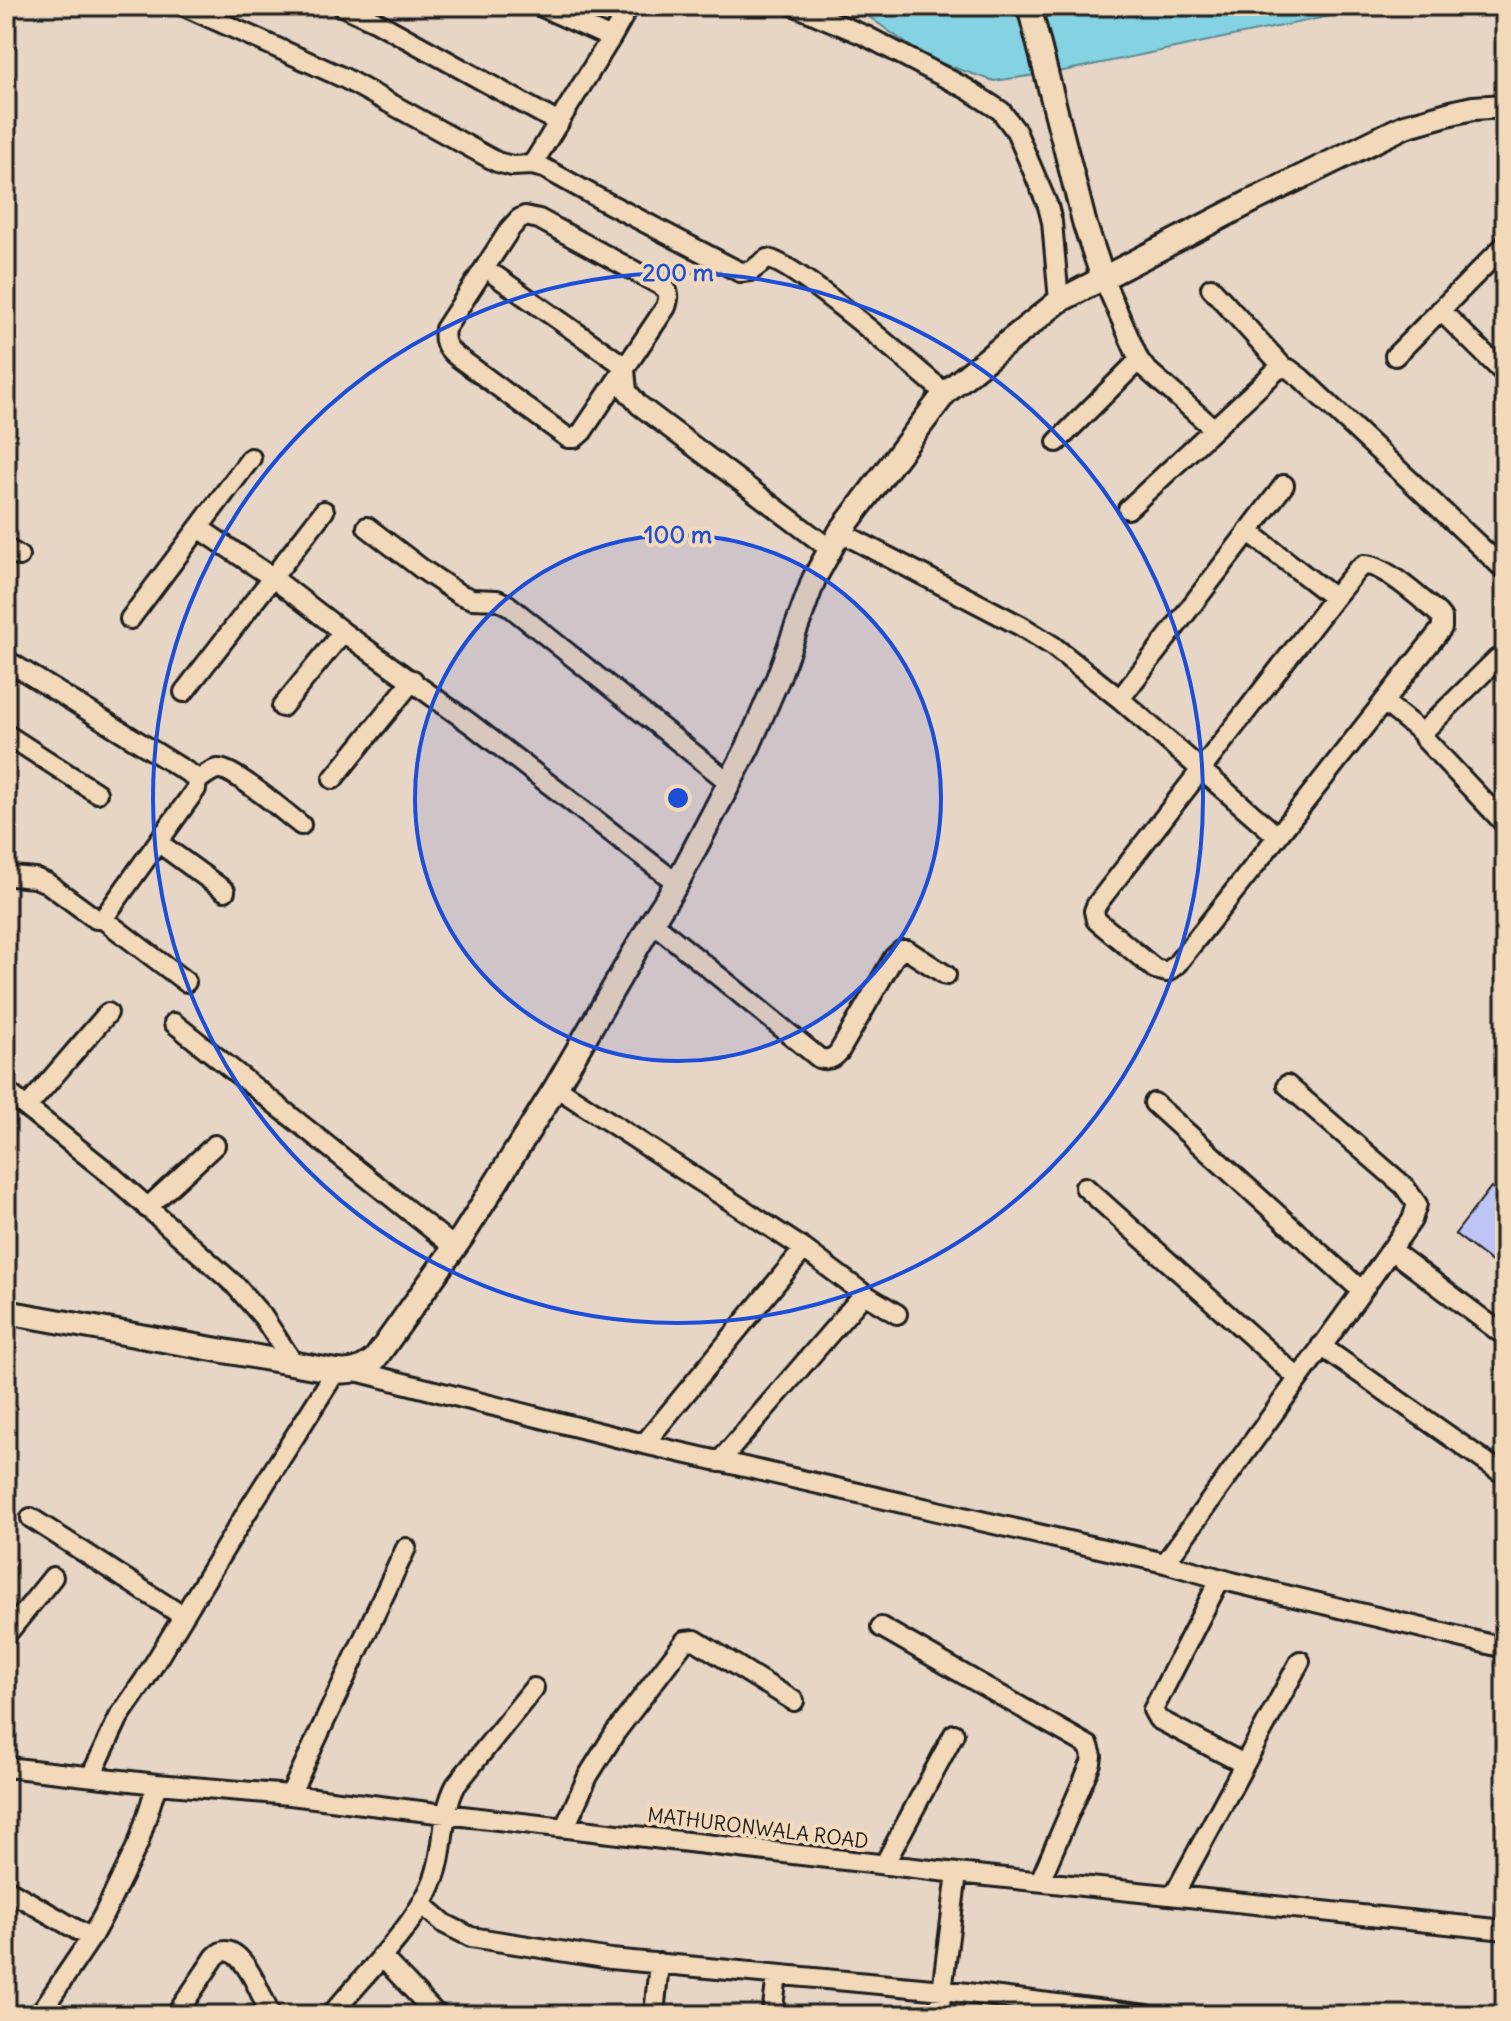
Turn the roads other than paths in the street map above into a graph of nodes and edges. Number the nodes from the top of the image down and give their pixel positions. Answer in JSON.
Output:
{"nodes":[{"id":1,"x":184,"y":6,"type":"edge"},
{"id":2,"x":342,"y":6,"type":"edge"},
{"id":3,"x":540,"y":6,"type":"edge"},
{"id":4,"x":629,"y":6,"type":"edge"},
{"id":5,"x":795,"y":6,"type":"edge"},
{"id":6,"x":1029,"y":6,"type":"edge"},
{"id":7,"x":611,"y":38,"type":"junction"},
{"id":8,"x":1505,"y":106,"type":"edge"},
{"id":9,"x":559,"y":123,"type":"junction"},
{"id":10,"x":532,"y":165,"type":"junction"},
{"id":11,"x":1505,"y":245,"type":"edge"},
{"id":12,"x":496,"y":276,"type":"dead end"},
{"id":13,"x":1103,"y":278,"type":"junction"},
{"id":14,"x":1211,"y":288,"type":"dead end"},
{"id":15,"x":1059,"y":301,"type":"junction"},
{"id":16,"x":1440,"y":310,"type":"junction"},
{"id":17,"x":1395,"y":356,"type":"dead end"},
{"id":18,"x":1139,"y":360,"type":"junction"},
{"id":19,"x":1284,"y":368,"type":"junction"},
{"id":20,"x":625,"y":370,"type":"junction"},
{"id":21,"x":1505,"y":374,"type":"edge"},
{"id":22,"x":945,"y":393,"type":"junction"},
{"id":23,"x":1213,"y":428,"type":"junction"},
{"id":24,"x":1057,"y":442,"type":"dead end"},
{"id":25,"x":251,"y":458,"type":"dead end"},
{"id":26,"x":1284,"y":485,"type":"dead end"},
{"id":27,"x":1128,"y":509,"type":"dead end"},
{"id":28,"x":324,"y":511,"type":"dead end"},
{"id":29,"x":367,"y":527,"type":"dead end"},
{"id":30,"x":199,"y":528,"type":"junction"},
{"id":31,"x":1248,"y":531,"type":"junction"},
{"id":32,"x":835,"y":540,"type":"junction"},
{"id":33,"x":1505,"y":570,"type":"edge"},
{"id":34,"x":273,"y":578,"type":"junction"},
{"id":35,"x":1334,"y":598,"type":"junction"},
{"id":36,"x":130,"y":619,"type":"dead end"},
{"id":37,"x":343,"y":632,"type":"junction"},
{"id":38,"x":1505,"y":658,"type":"edge"},
{"id":39,"x":6,"y":660,"type":"edge"},
{"id":40,"x":413,"y":680,"type":"junction"},
{"id":41,"x":184,"y":692,"type":"dead end"},
{"id":42,"x":1120,"y":699,"type":"junction"},
{"id":43,"x":1384,"y":702,"type":"junction"},
{"id":44,"x":282,"y":707,"type":"dead end"},
{"id":45,"x":1422,"y":733,"type":"junction"},
{"id":46,"x":6,"y":734,"type":"edge"},
{"id":47,"x":1200,"y":770,"type":"junction"},
{"id":48,"x":333,"y":779,"type":"dead end"},
{"id":49,"x":197,"y":781,"type":"junction"},
{"id":50,"x":730,"y":783,"type":"junction"},
{"id":51,"x":97,"y":793,"type":"dead end"},
{"id":52,"x":1505,"y":824,"type":"edge"},
{"id":53,"x":301,"y":825,"type":"dead end"},
{"id":54,"x":1277,"y":836,"type":"junction"},
{"id":55,"x":159,"y":843,"type":"junction"},
{"id":56,"x":8,"y":878,"type":"edge"},
{"id":57,"x":677,"y":883,"type":"junction"},
{"id":58,"x":225,"y":891,"type":"dead end"},
{"id":59,"x":103,"y":919,"type":"junction"},
{"id":60,"x":652,"y":922,"type":"junction"},
{"id":61,"x":946,"y":975,"type":"dead end"},
{"id":62,"x":186,"y":982,"type":"dead end"},
{"id":63,"x":108,"y":1013,"type":"dead end"},
{"id":64,"x":174,"y":1023,"type":"dead end"},
{"id":65,"x":1287,"y":1085,"type":"dead end"},
{"id":66,"x":556,"y":1087,"type":"junction"},
{"id":67,"x":6,"y":1091,"type":"edge"},
{"id":68,"x":1154,"y":1103,"type":"dead end"},
{"id":69,"x":27,"y":1107,"type":"junction"},
{"id":70,"x":215,"y":1145,"type":"dead end"},
{"id":71,"x":1085,"y":1187,"type":"dead end"},
{"id":72,"x":147,"y":1208,"type":"junction"},
{"id":73,"x":454,"y":1247,"type":"junction"},
{"id":74,"x":804,"y":1249,"type":"junction"},
{"id":75,"x":1391,"y":1250,"type":"junction"},
{"id":76,"x":1362,"y":1291,"type":"junction"},
{"id":77,"x":864,"y":1294,"type":"junction"},
{"id":78,"x":6,"y":1312,"type":"edge"},
{"id":79,"x":897,"y":1314,"type":"dead end"},
{"id":80,"x":1505,"y":1336,"type":"edge"},
{"id":81,"x":1321,"y":1346,"type":"junction"},
{"id":82,"x":294,"y":1364,"type":"junction"},
{"id":83,"x":346,"y":1371,"type":"junction"},
{"id":84,"x":1298,"y":1378,"type":"junction"},
{"id":85,"x":644,"y":1444,"type":"junction"},
{"id":86,"x":719,"y":1462,"type":"junction"},
{"id":87,"x":1499,"y":1471,"type":"dead end"},
{"id":88,"x":31,"y":1518,"type":"dead end"},
{"id":89,"x":406,"y":1548,"type":"dead end"},
{"id":90,"x":1165,"y":1563,"type":"junction"},
{"id":91,"x":53,"y":1577,"type":"dead end"},
{"id":92,"x":1220,"y":1579,"type":"junction"},
{"id":93,"x":183,"y":1616,"type":"junction"},
{"id":94,"x":881,"y":1627,"type":"dead end"},
{"id":95,"x":6,"y":1635,"type":"edge"},
{"id":96,"x":1505,"y":1648,"type":"edge"},
{"id":97,"x":1300,"y":1661,"type":"dead end"},
{"id":98,"x":534,"y":1688,"type":"dead end"},
{"id":99,"x":794,"y":1701,"type":"dead end"},
{"id":100,"x":954,"y":1734,"type":"dead end"},
{"id":101,"x":1244,"y":1764,"type":"junction"},
{"id":102,"x":6,"y":1767,"type":"edge"},
{"id":103,"x":91,"y":1776,"type":"junction"},
{"id":104,"x":157,"y":1784,"type":"junction"},
{"id":105,"x":290,"y":1795,"type":"junction"},
{"id":106,"x":445,"y":1814,"type":"junction"},
{"id":107,"x":565,"y":1827,"type":"junction"},
{"id":108,"x":884,"y":1865,"type":"junction"},
{"id":109,"x":957,"y":1873,"type":"junction"},
{"id":110,"x":1040,"y":1881,"type":"junction"},
{"id":111,"x":10,"y":1891,"type":"dead end"},
{"id":112,"x":1174,"y":1895,"type":"junction"},
{"id":113,"x":422,"y":1904,"type":"junction"},
{"id":114,"x":1505,"y":1930,"type":"edge"},
{"id":115,"x":91,"y":1938,"type":"junction"},
{"id":116,"x":381,"y":1956,"type":"junction"},
{"id":117,"x":659,"y":1963,"type":"junction"},
{"id":118,"x":777,"y":1975,"type":"junction"},
{"id":119,"x":943,"y":1990,"type":"junction"},
{"id":120,"x":39,"y":2015,"type":"edge"},
{"id":121,"x":176,"y":2015,"type":"edge"},
{"id":122,"x":270,"y":2015,"type":"edge"},
{"id":123,"x":331,"y":2015,"type":"edge"},
{"id":124,"x":437,"y":2015,"type":"edge"},
{"id":125,"x":654,"y":2015,"type":"edge"},
{"id":126,"x":772,"y":2015,"type":"edge"},
{"id":127,"x":939,"y":2015,"type":"edge"},
{"id":128,"x":1147,"y":2015,"type":"edge"}],
"edges":[{"from":1,"to":10,"type":"street"},
{"from":2,"to":9,"type":"street"},
{"from":3,"to":7,"type":"street"},
{"from":4,"to":7,"type":"street"},
{"from":5,"to":15,"type":"street"},
{"from":6,"to":13,"type":"main road"},
{"from":7,"to":9,"type":"street"},
{"from":8,"to":13,"type":"main road"},
{"from":9,"to":10,"type":"street"},
{"from":10,"to":22,"type":"street"},
{"from":11,"to":16,"type":"street"},
{"from":12,"to":20,"type":"street"},
{"from":13,"to":15,"type":"main road"},
{"from":13,"to":18,"type":"street"},
{"from":14,"to":19,"type":"street"},
{"from":15,"to":22,"type":"main road"},
{"from":16,"to":17,"type":"street"},
{"from":16,"to":21,"type":"street"},
{"from":18,"to":23,"type":"street"},
{"from":18,"to":24,"type":"street"},
{"from":19,"to":23,"type":"street"},
{"from":19,"to":33,"type":"street"},
{"from":20,"to":20,"type":"street"},
{"from":20,"to":32,"type":"street"},
{"from":22,"to":32,"type":"main road"},
{"from":23,"to":27,"type":"street"},
{"from":25,"to":30,"type":"street"},
{"from":26,"to":31,"type":"street"},
{"from":28,"to":34,"type":"street"},
{"from":29,"to":50,"type":"street"},
{"from":30,"to":34,"type":"street"},
{"from":30,"to":36,"type":"street"},
{"from":31,"to":35,"type":"street"},
{"from":31,"to":42,"type":"street"},
{"from":32,"to":42,"type":"street"},
{"from":32,"to":50,"type":"main road"},
{"from":34,"to":37,"type":"street"},
{"from":34,"to":41,"type":"street"},
{"from":35,"to":43,"type":"street"},
{"from":35,"to":47,"type":"street"},
{"from":37,"to":40,"type":"street"},
{"from":37,"to":44,"type":"street"},
{"from":38,"to":45,"type":"street"},
{"from":39,"to":49,"type":"street"},
{"from":40,"to":48,"type":"street"},
{"from":40,"to":57,"type":"street"},
{"from":42,"to":47,"type":"street"},
{"from":43,"to":45,"type":"street"},
{"from":43,"to":54,"type":"street"},
{"from":45,"to":52,"type":"street"},
{"from":46,"to":51,"type":"street"},
{"from":47,"to":54,"type":"street"},
{"from":47,"to":54,"type":"street"},
{"from":49,"to":53,"type":"street"},
{"from":49,"to":55,"type":"street"},
{"from":50,"to":57,"type":"main road"},
{"from":55,"to":58,"type":"street"},
{"from":55,"to":59,"type":"street"},
{"from":56,"to":59,"type":"street"},
{"from":57,"to":60,"type":"main road"},
{"from":59,"to":62,"type":"street"},
{"from":60,"to":61,"type":"street"},
{"from":60,"to":66,"type":"main road"},
{"from":63,"to":69,"type":"street"},
{"from":64,"to":73,"type":"street"},
{"from":65,"to":75,"type":"street"},
{"from":66,"to":73,"type":"main road"},
{"from":66,"to":74,"type":"street"},
{"from":67,"to":69,"type":"street"},
{"from":68,"to":76,"type":"street"},
{"from":69,"to":72,"type":"street"},
{"from":70,"to":72,"type":"street"},
{"from":71,"to":84,"type":"street"},
{"from":72,"to":82,"type":"street"},
{"from":73,"to":83,"type":"main road"},
{"from":74,"to":77,"type":"street"},
{"from":74,"to":85,"type":"street"},
{"from":75,"to":76,"type":"street"},
{"from":75,"to":80,"type":"street"},
{"from":76,"to":81,"type":"street"},
{"from":77,"to":79,"type":"street"},
{"from":77,"to":86,"type":"street"},
{"from":78,"to":82,"type":"main road"},
{"from":81,"to":84,"type":"street"},
{"from":81,"to":87,"type":"street"},
{"from":82,"to":83,"type":"main road"},
{"from":83,"to":85,"type":"street"},
{"from":83,"to":93,"type":"street"},
{"from":84,"to":90,"type":"street"},
{"from":85,"to":86,"type":"street"},
{"from":86,"to":90,"type":"street"},
{"from":88,"to":93,"type":"street"},
{"from":89,"to":105,"type":"street"},
{"from":90,"to":92,"type":"street"},
{"from":91,"to":95,"type":"street"},
{"from":92,"to":96,"type":"street"},
{"from":92,"to":101,"type":"street"},
{"from":93,"to":103,"type":"street"},
{"from":94,"to":110,"type":"street"},
{"from":97,"to":101,"type":"street"},
{"from":98,"to":106,"type":"street"},
{"from":99,"to":107,"type":"street"},
{"from":100,"to":108,"type":"street"},
{"from":101,"to":112,"type":"street"},
{"from":102,"to":103,"type":"street","name":"MATHURONWALA ROAD"},
{"from":103,"to":104,"type":"street","name":"MATHURONWALA ROAD"},
{"from":104,"to":105,"type":"street","name":"MATHURONWALA ROAD"},
{"from":104,"to":115,"type":"street"},
{"from":105,"to":106,"type":"street","name":"MATHURONWALA ROAD"},
{"from":106,"to":107,"type":"street","name":"MATHURONWALA ROAD"},
{"from":106,"to":113,"type":"street"},
{"from":107,"to":108,"type":"street","name":"MATHURONWALA ROAD"},
{"from":108,"to":109,"type":"street","name":"MATHURONWALA ROAD"},
{"from":109,"to":110,"type":"street","name":"MATHURONWALA ROAD"},
{"from":109,"to":119,"type":"street"},
{"from":110,"to":112,"type":"street","name":"MATHURONWALA ROAD"},
{"from":111,"to":115,"type":"street"},
{"from":112,"to":114,"type":"street","name":"MATHURONWALA ROAD"},
{"from":113,"to":116,"type":"street"},
{"from":113,"to":117,"type":"street"},
{"from":115,"to":120,"type":"street"},
{"from":116,"to":123,"type":"street"},
{"from":116,"to":124,"type":"street"},
{"from":117,"to":118,"type":"street"},
{"from":117,"to":125,"type":"street"},
{"from":118,"to":119,"type":"street"},
{"from":118,"to":126,"type":"street"},
{"from":119,"to":127,"type":"street"},
{"from":119,"to":128,"type":"street"},
{"from":121,"to":122,"type":"street"}]}
